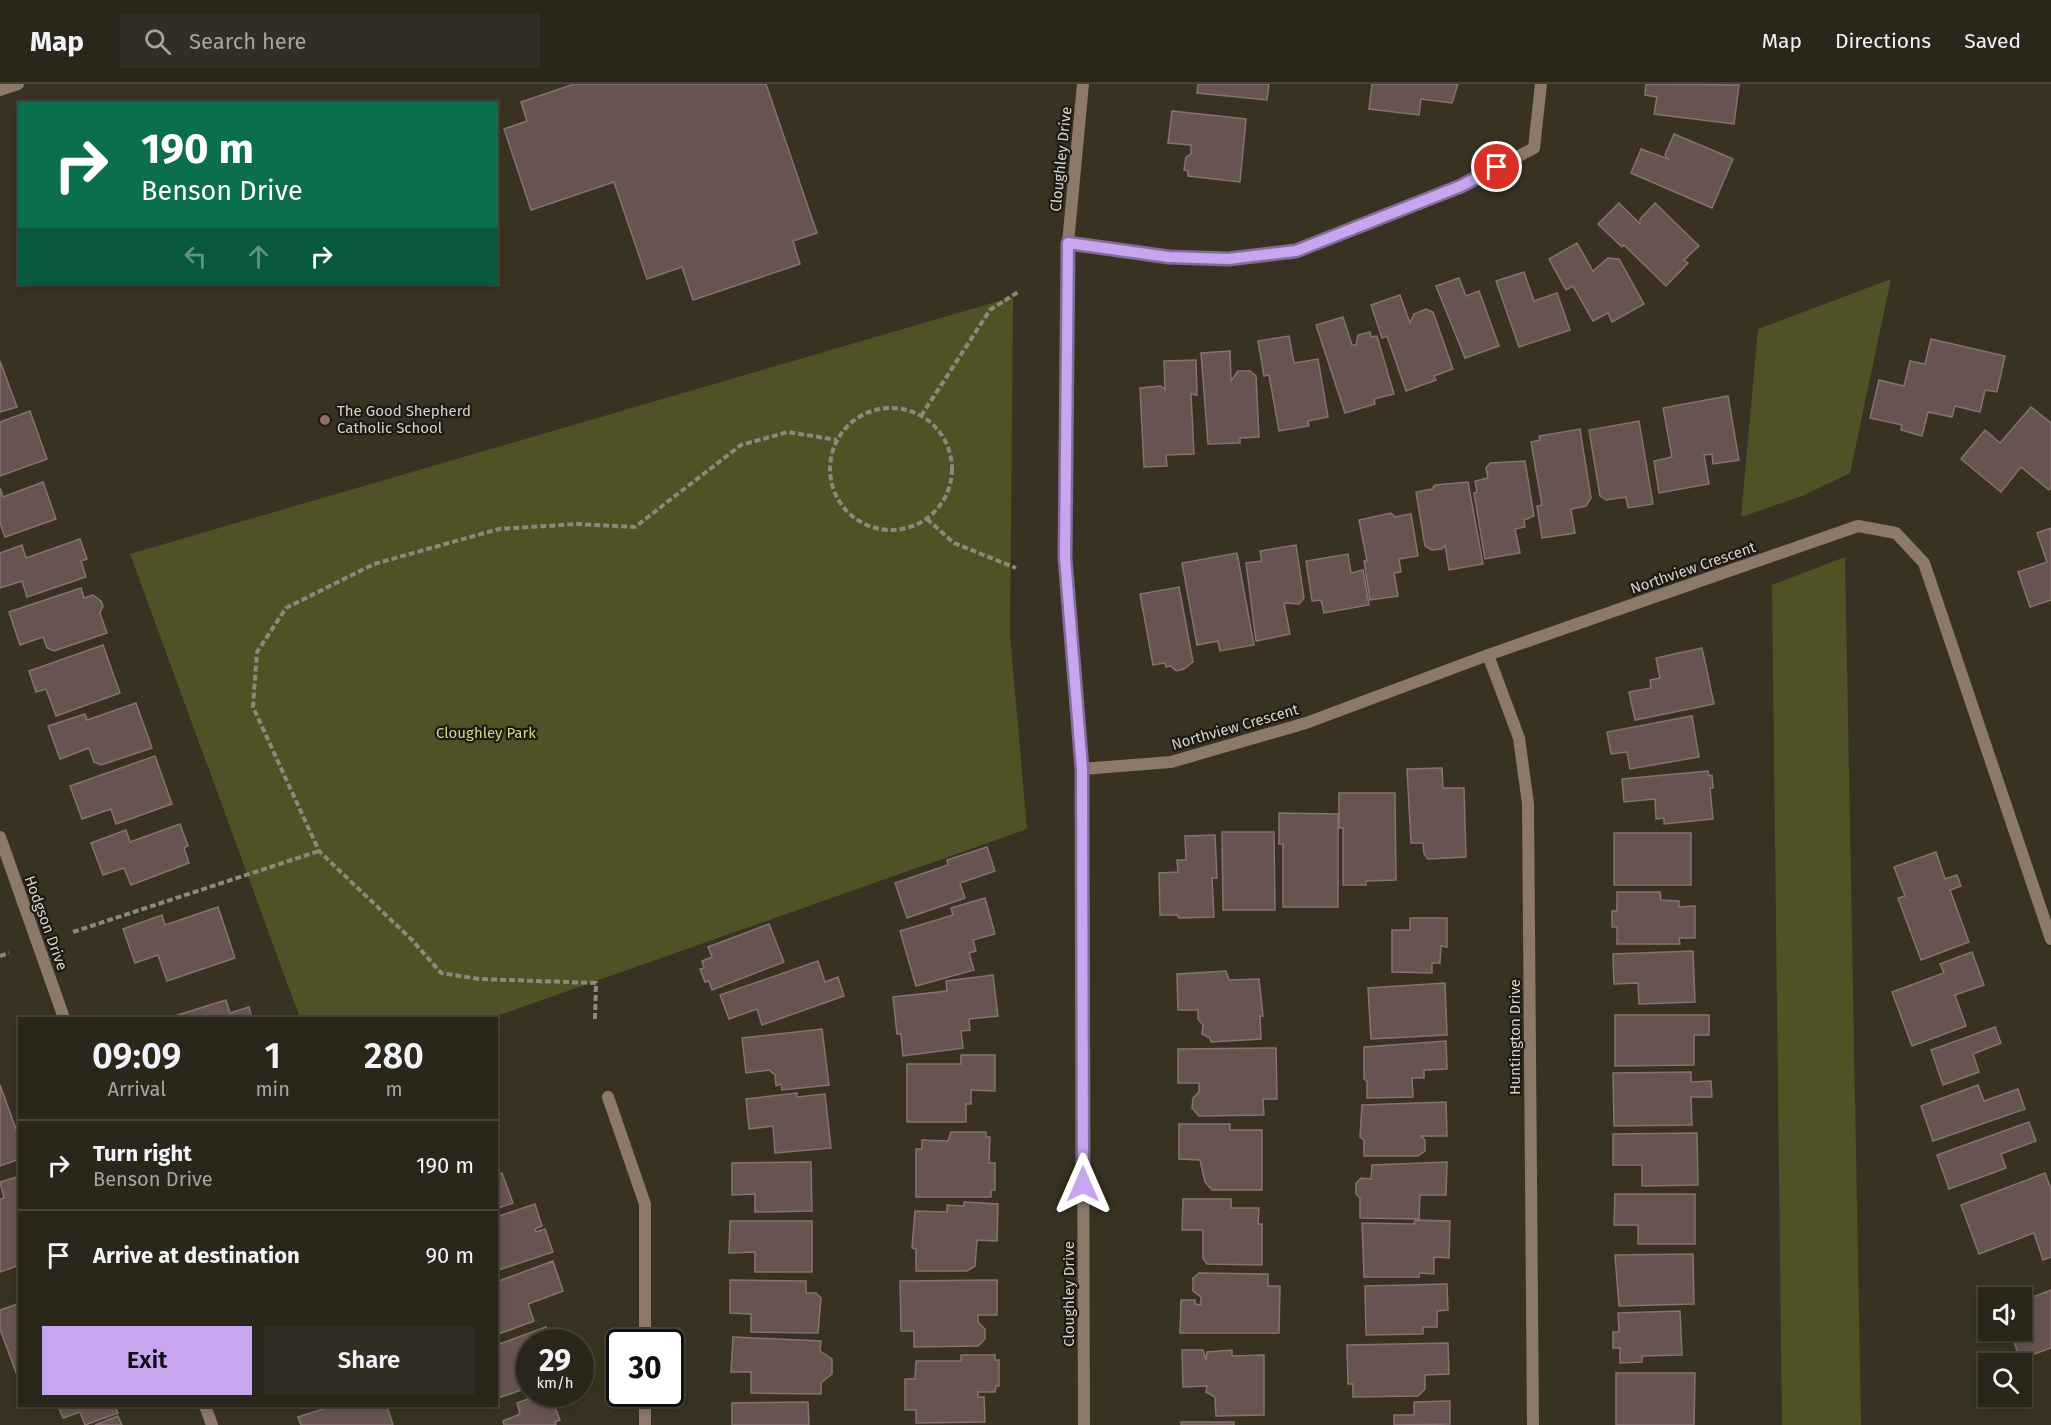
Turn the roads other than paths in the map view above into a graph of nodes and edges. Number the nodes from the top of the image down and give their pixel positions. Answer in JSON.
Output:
{"nodes":[{"id":1,"x":18,"y":84,"type":"edge"},
{"id":2,"x":1083,"y":84,"type":"edge"},
{"id":3,"x":1542,"y":84,"type":"edge"},
{"id":4,"x":0,"y":90,"type":"edge"},
{"id":5,"x":1068,"y":243,"type":"junction"},
{"id":6,"x":1488,"y":655,"type":"junction"},
{"id":7,"x":1082,"y":769,"type":"junction"},
{"id":8,"x":0,"y":837,"type":"edge"},
{"id":9,"x":2051,"y":939,"type":"edge"},
{"id":10,"x":64,"y":1017,"type":"edge"},
{"id":11,"x":608,"y":1097,"type":"dead end"},
{"id":12,"x":645,"y":1329,"type":"edge"},
{"id":13,"x":205,"y":1407,"type":"edge"},
{"id":14,"x":645,"y":1407,"type":"edge"},
{"id":15,"x":212,"y":1425,"type":"edge"},
{"id":16,"x":645,"y":1425,"type":"edge"},
{"id":17,"x":1084,"y":1425,"type":"edge"},
{"id":18,"x":1533,"y":1425,"type":"edge"}],
"edges":[{"from":1,"to":4,"type":"street"},
{"from":2,"to":5,"type":"street","name":"Cloughley Drive"},
{"from":3,"to":5,"type":"street"},
{"from":5,"to":7,"type":"street","name":"Cloughley Drive"},
{"from":6,"to":7,"type":"street","name":"Northview Crescent"},
{"from":6,"to":9,"type":"street","name":"Northview Crescent"},
{"from":6,"to":18,"type":"street","name":"Huntington Drive"},
{"from":7,"to":17,"type":"street","name":"Cloughley Drive"},
{"from":8,"to":10,"type":"street","name":"Hodgson Drive"},
{"from":11,"to":12,"type":"street"},
{"from":13,"to":15,"type":"street"},
{"from":14,"to":16,"type":"street"}]}
